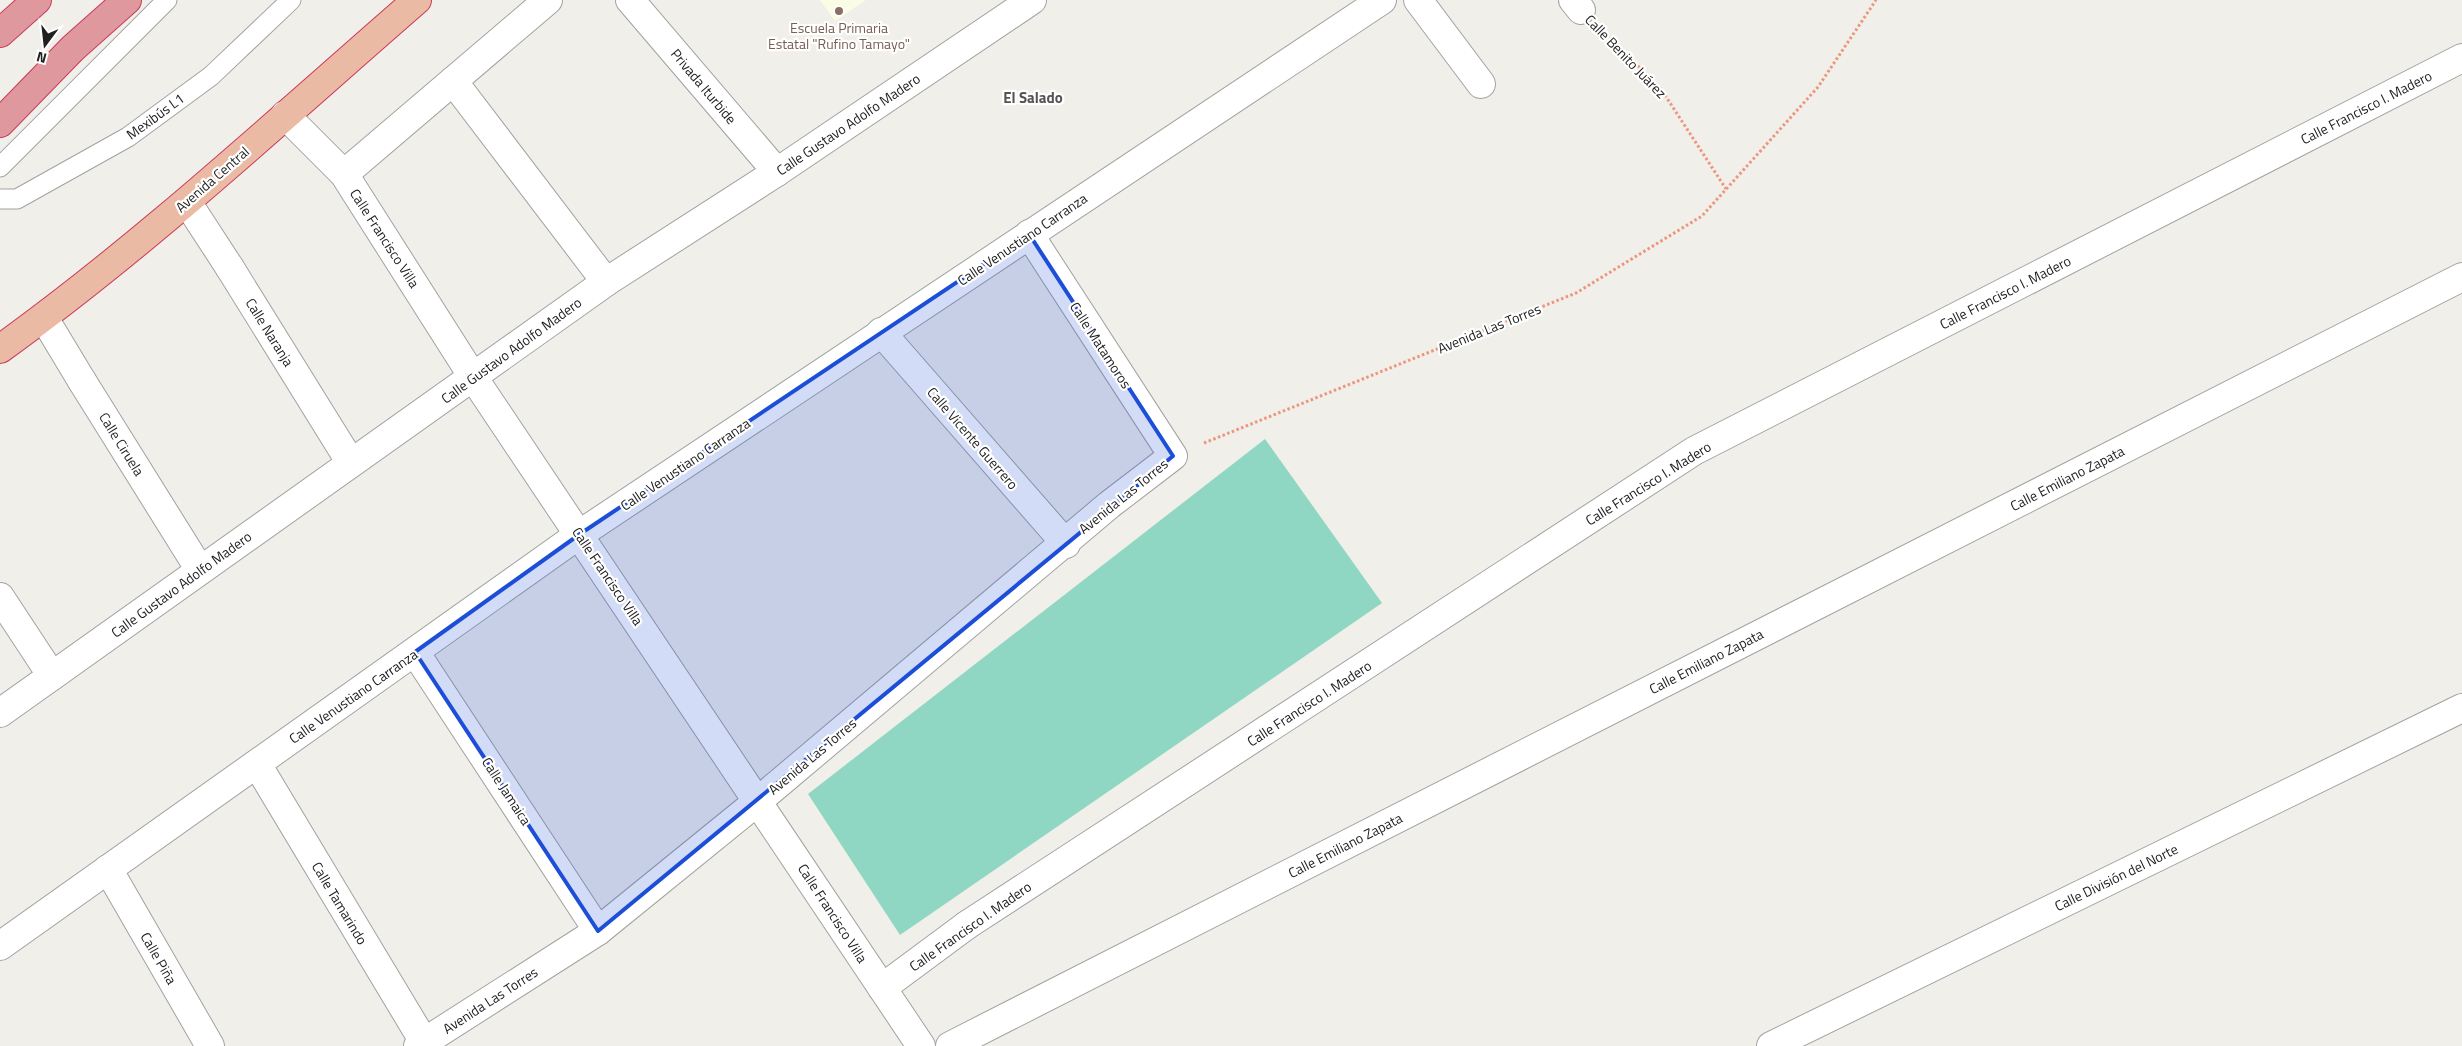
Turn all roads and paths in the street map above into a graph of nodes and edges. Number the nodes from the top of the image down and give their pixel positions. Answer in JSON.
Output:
{"nodes":[{"id":1,"x":37,"y":0,"type":"edge"},
{"id":2,"x":127,"y":0,"type":"edge"},
{"id":3,"x":167,"y":0,"type":"edge"},
{"id":4,"x":291,"y":0,"type":"edge"},
{"id":5,"x":417,"y":0,"type":"edge"},
{"id":6,"x":548,"y":0,"type":"edge"},
{"id":7,"x":630,"y":0,"type":"edge"},
{"id":8,"x":1032,"y":0,"type":"edge"},
{"id":9,"x":1382,"y":0,"type":"edge"},
{"id":10,"x":1418,"y":0,"type":"edge"},
{"id":11,"x":1876,"y":0,"type":"edge"},
{"id":12,"x":1577,"y":5,"type":"edge"},
{"id":13,"x":7,"y":27,"type":"edge"},
{"id":14,"x":2462,"y":58,"type":"edge"},
{"id":15,"x":453,"y":81,"type":"junction"},
{"id":16,"x":1481,"y":84,"type":"dead end"},
{"id":17,"x":285,"y":115,"type":"junction"},
{"id":18,"x":0,"y":123,"type":"edge"},
{"id":19,"x":0,"y":167,"type":"edge"},
{"id":20,"x":777,"y":172,"type":"junction"},
{"id":21,"x":344,"y":174,"type":"junction"},
{"id":22,"x":1726,"y":189,"type":"junction"},
{"id":23,"x":0,"y":199,"type":"edge"},
{"id":24,"x":187,"y":202,"type":"junction"},
{"id":25,"x":1029,"y":234,"type":"junction"},
{"id":26,"x":2462,"y":277,"type":"edge"},
{"id":27,"x":606,"y":282,"type":"junction"},
{"id":28,"x":44,"y":318,"type":"junction"},
{"id":29,"x":881,"y":332,"type":"junction"},
{"id":30,"x":0,"y":350,"type":"edge"},
{"id":31,"x":473,"y":377,"type":"junction"},
{"id":32,"x":1173,"y":456,"type":"junction"},
{"id":33,"x":351,"y":464,"type":"junction"},
{"id":34,"x":580,"y":534,"type":"junction"},
{"id":35,"x":1066,"y":544,"type":"junction"},
{"id":36,"x":200,"y":570,"type":"junction"},
{"id":37,"x":0,"y":596,"type":"edge"},
{"id":38,"x":415,"y":652,"type":"junction"},
{"id":39,"x":52,"y":676,"type":"junction"},
{"id":40,"x":2462,"y":708,"type":"edge"},
{"id":41,"x":0,"y":713,"type":"edge"},
{"id":42,"x":257,"y":764,"type":"junction"},
{"id":43,"x":758,"y":801,"type":"junction"},
{"id":44,"x":108,"y":869,"type":"junction"},
{"id":45,"x":598,"y":930,"type":"junction"},
{"id":46,"x":0,"y":946,"type":"edge"},
{"id":47,"x":882,"y":988,"type":"junction"},
{"id":48,"x":421,"y":1044,"type":"edge"},
{"id":49,"x":210,"y":1046,"type":"edge"},
{"id":50,"x":921,"y":1046,"type":"edge"},
{"id":51,"x":950,"y":1046,"type":"edge"},
{"id":52,"x":1770,"y":1046,"type":"edge"}],
"edges":[{"from":1,"to":13,"type":"highway"},
{"from":2,"to":18,"type":"highway"},
{"from":3,"to":19,"type":"lane"},
{"from":4,"to":23,"type":"lane","name":"Mexibús L1"},
{"from":5,"to":17,"type":"highway","name":"Avenida Central"},
{"from":6,"to":15,"type":"street"},
{"from":7,"to":20,"type":"street","name":"Privada Iturbide"},
{"from":8,"to":20,"type":"street","name":"Calle Gustavo Adolfo Madero"},
{"from":9,"to":25,"type":"street","name":"Calle Venustiano Carranza"},
{"from":10,"to":16,"type":"street"},
{"from":11,"to":22,"type":"path","name":"Avenida Las Torres"},
{"from":12,"to":22,"type":"path","name":"Calle Benito Juárez"},
{"from":14,"to":47,"type":"street","name":"Calle Francisco I. Madero"},
{"from":15,"to":21,"type":"street"},
{"from":15,"to":27,"type":"street"},
{"from":17,"to":21,"type":"street","name":"Calle Francisco Villa"},
{"from":17,"to":24,"type":"highway","name":"Avenida Central"},
{"from":20,"to":27,"type":"street","name":"Calle Gustavo Adolfo Madero"},
{"from":21,"to":31,"type":"street","name":"Calle Francisco Villa"},
{"from":22,"to":32,"type":"path","name":"Avenida Las Torres"},
{"from":24,"to":28,"type":"highway","name":"Avenida Central"},
{"from":24,"to":33,"type":"street","name":"Calle Naranja"},
{"from":25,"to":29,"type":"street","name":"Calle Venustiano Carranza"},
{"from":25,"to":32,"type":"street","name":"Calle Matamoros"},
{"from":26,"to":51,"type":"street","name":"Calle Emiliano Zapata"},
{"from":27,"to":31,"type":"street","name":"Calle Gustavo Adolfo Madero"},
{"from":28,"to":30,"type":"highway","name":"Avenida Central"},
{"from":28,"to":36,"type":"street","name":"Calle Ciruela"},
{"from":29,"to":34,"type":"street","name":"Calle Venustiano Carranza"},
{"from":29,"to":35,"type":"street","name":"Calle Vicente Guerrero"},
{"from":31,"to":33,"type":"street","name":"Calle Gustavo Adolfo Madero"},
{"from":31,"to":34,"type":"street","name":"Calle Francisco Villa"},
{"from":32,"to":35,"type":"street","name":"Avenida Las Torres"},
{"from":33,"to":36,"type":"street","name":"Calle Gustavo Adolfo Madero"},
{"from":34,"to":38,"type":"street","name":"Calle Venustiano Carranza"},
{"from":34,"to":43,"type":"street","name":"Calle Francisco Villa"},
{"from":35,"to":43,"type":"street","name":"Avenida Las Torres"},
{"from":36,"to":39,"type":"street","name":"Calle Gustavo Adolfo Madero"},
{"from":37,"to":39,"type":"street"},
{"from":38,"to":42,"type":"street","name":"Calle Venustiano Carranza"},
{"from":38,"to":45,"type":"street","name":"Calle Jamaica"},
{"from":39,"to":41,"type":"street","name":"Calle Gustavo Adolfo Madero"},
{"from":40,"to":52,"type":"street","name":"Calle División del Norte"},
{"from":42,"to":44,"type":"street","name":"Calle Venustiano Carranza"},
{"from":42,"to":48,"type":"street","name":"Calle Tamarindo"},
{"from":43,"to":45,"type":"street","name":"Avenida Las Torres"},
{"from":43,"to":47,"type":"street","name":"Calle Francisco Villa"},
{"from":44,"to":46,"type":"street","name":"Calle Venustiano Carranza"},
{"from":44,"to":49,"type":"street","name":"Calle Piña"},
{"from":45,"to":48,"type":"street","name":"Avenida Las Torres"},
{"from":47,"to":50,"type":"street","name":"Calle Francisco Villa"}]}
